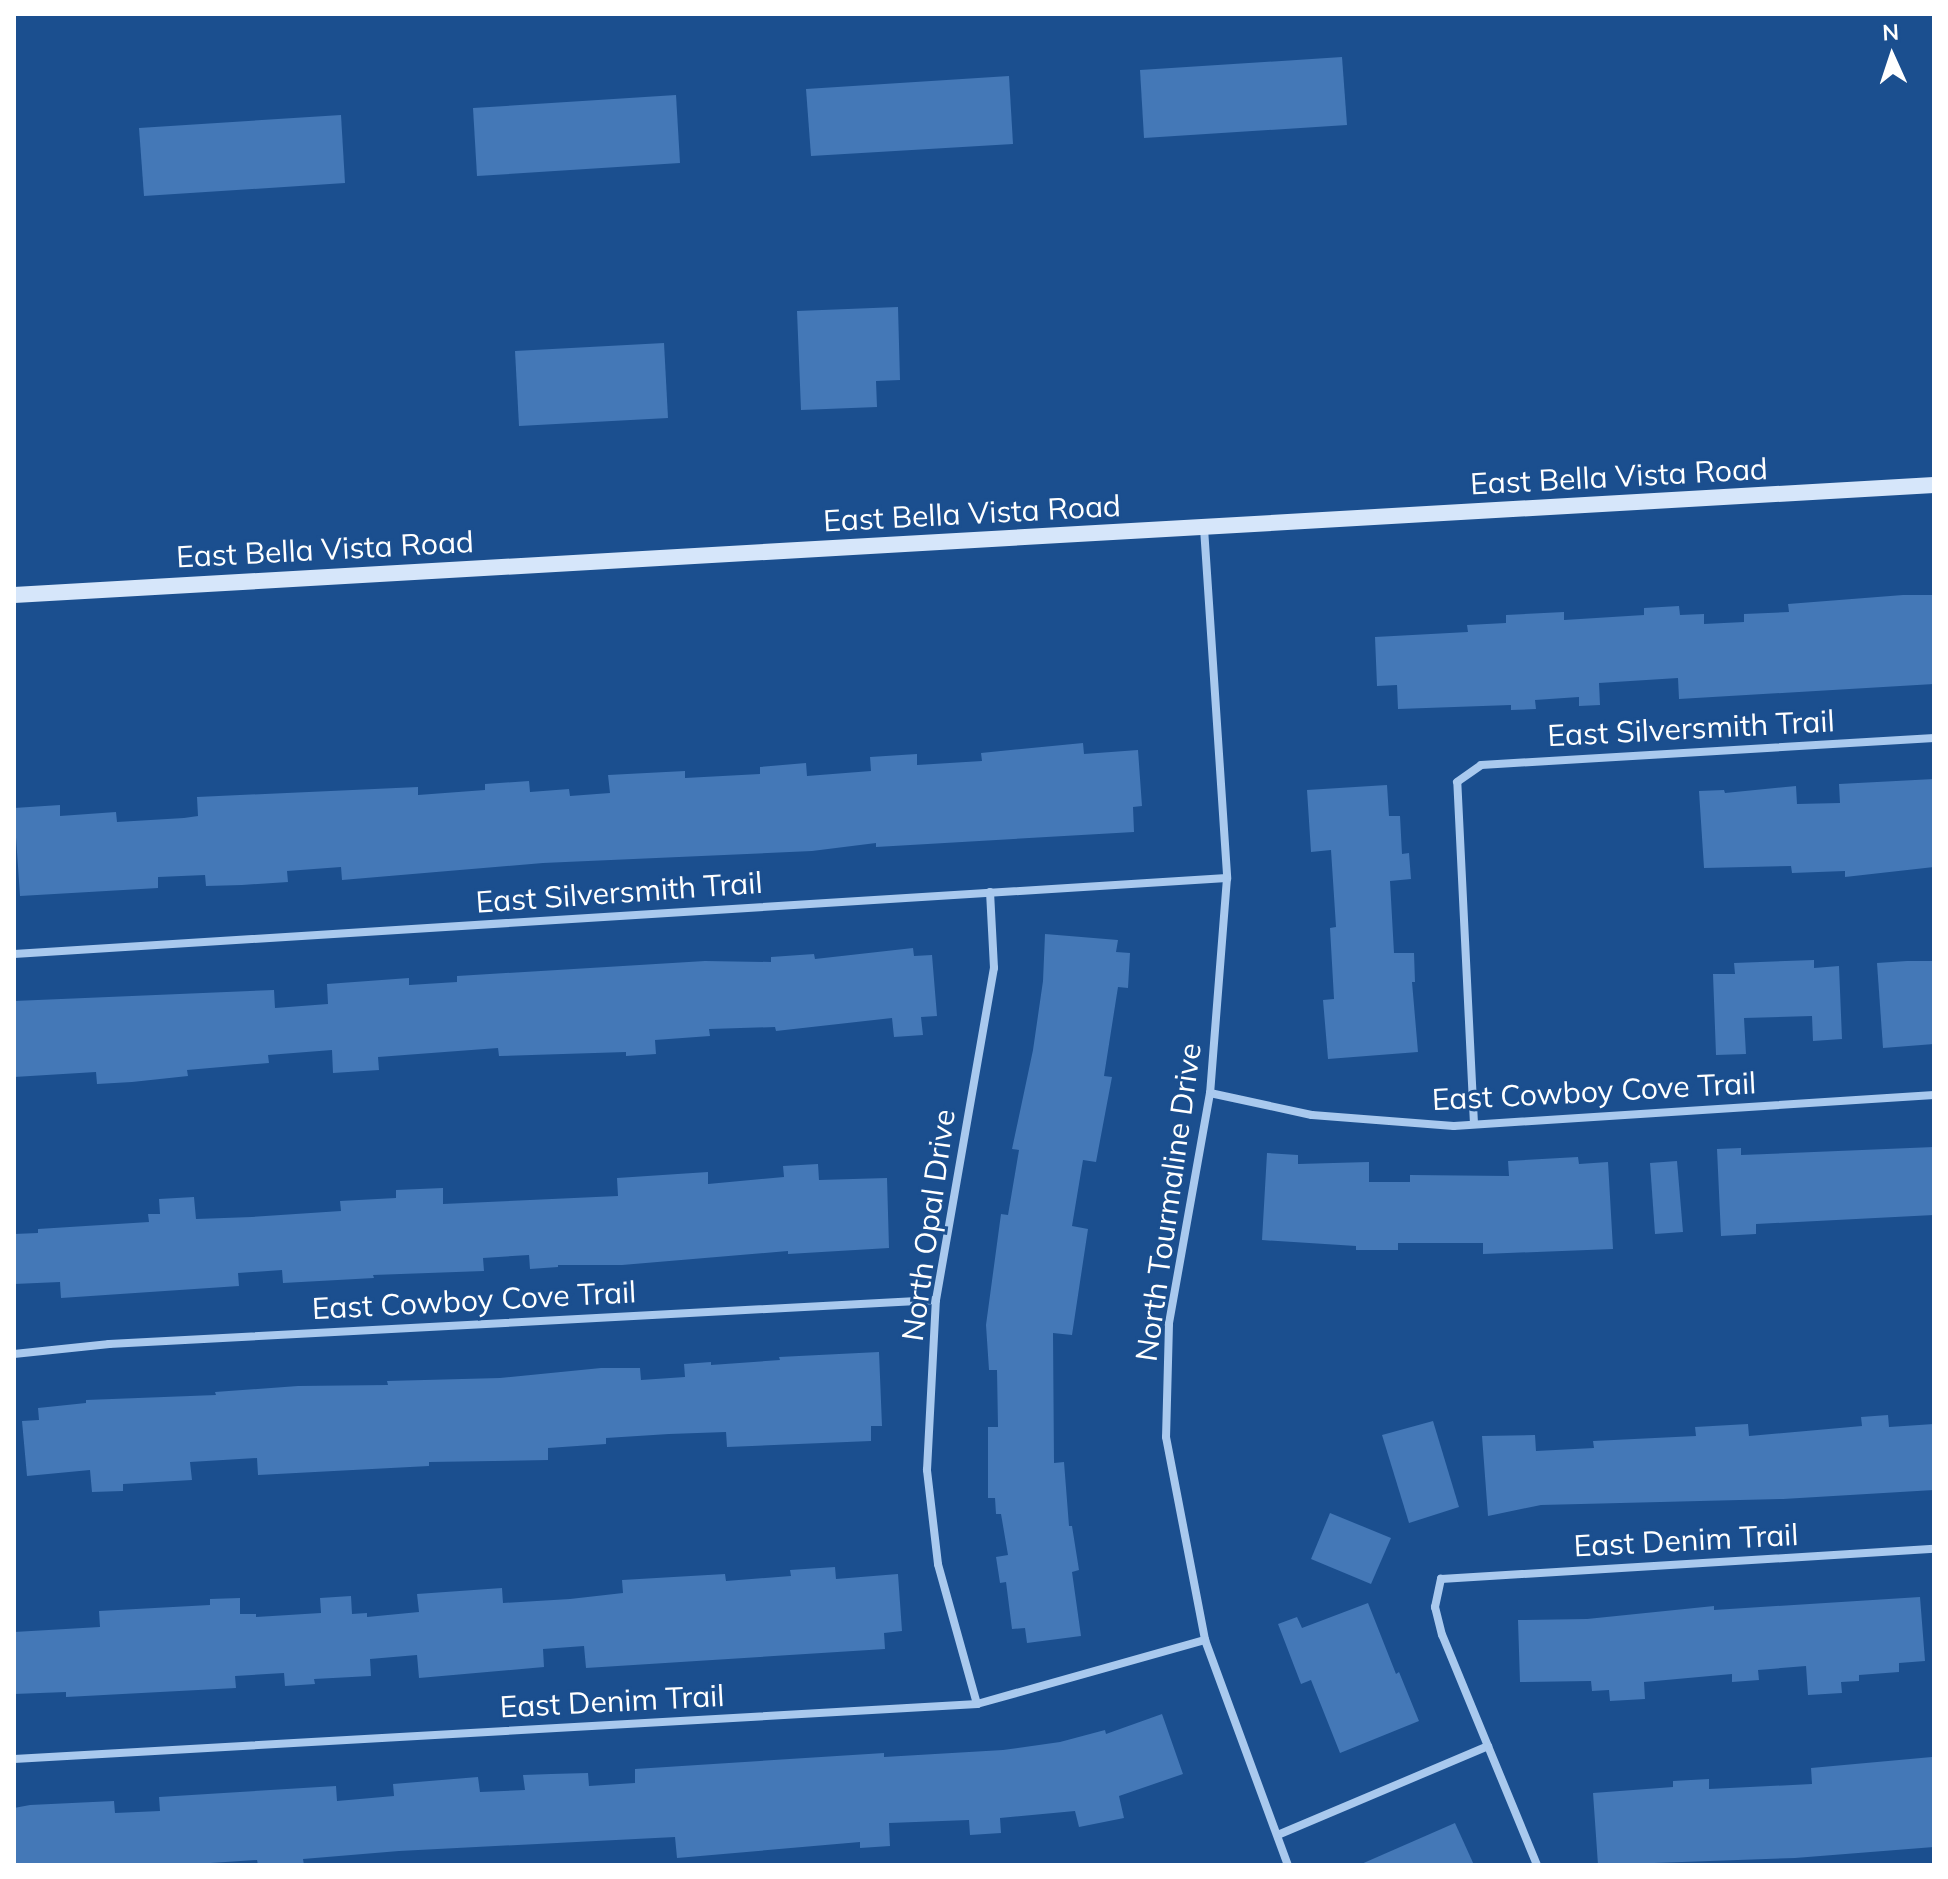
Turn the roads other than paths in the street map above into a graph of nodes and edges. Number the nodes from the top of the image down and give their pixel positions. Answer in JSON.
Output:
{"nodes":[{"id":1,"x":1934,"y":485,"type":"edge"},
{"id":2,"x":1204,"y":528,"type":"junction"},
{"id":3,"x":14,"y":595,"type":"edge"},
{"id":4,"x":1934,"y":738,"type":"edge"},
{"id":5,"x":1227,"y":878,"type":"junction"},
{"id":6,"x":990,"y":892,"type":"junction"},
{"id":7,"x":14,"y":954,"type":"edge"},
{"id":8,"x":1210,"y":1093,"type":"junction"},
{"id":9,"x":1934,"y":1095,"type":"edge"},
{"id":10,"x":1474,"y":1124,"type":"junction"},
{"id":11,"x":936,"y":1300,"type":"junction"},
{"id":12,"x":14,"y":1354,"type":"edge"},
{"id":13,"x":1934,"y":1549,"type":"edge"},
{"id":14,"x":1205,"y":1640,"type":"junction"},
{"id":15,"x":977,"y":1704,"type":"junction"},
{"id":16,"x":1488,"y":1746,"type":"junction"},
{"id":17,"x":14,"y":1759,"type":"edge"},
{"id":18,"x":1280,"y":1834,"type":"junction"},
{"id":19,"x":1288,"y":1865,"type":"edge"},
{"id":20,"x":1537,"y":1865,"type":"edge"}],
"edges":[{"from":1,"to":2,"type":"street","name":"East Bella Vista Road"},
{"from":2,"to":3,"type":"street","name":"East Bella Vista Road"},
{"from":2,"to":5,"type":"street","name":"North Tourmaline Drive"},
{"from":4,"to":10,"type":"street","name":"East Silversmith Trail"},
{"from":5,"to":6,"type":"street","name":"East Silversmith Trail"},
{"from":5,"to":8,"type":"street","name":"North Tourmaline Drive"},
{"from":6,"to":7,"type":"street","name":"East Silversmith Trail"},
{"from":6,"to":11,"type":"street","name":"North Opal Drive"},
{"from":8,"to":10,"type":"street","name":"East Cowboy Cove Trail"},
{"from":8,"to":14,"type":"street","name":"North Tourmaline Drive"},
{"from":9,"to":10,"type":"street","name":"East Cowboy Cove Trail"},
{"from":11,"to":12,"type":"street","name":"East Cowboy Cove Trail"},
{"from":11,"to":15,"type":"street","name":"North Opal Drive"},
{"from":13,"to":16,"type":"street","name":"East Denim Trail"},
{"from":14,"to":15,"type":"street","name":"East Denim Trail"},
{"from":14,"to":18,"type":"street","name":"North Tourmaline Drive"},
{"from":15,"to":17,"type":"street","name":"East Denim Trail"},
{"from":16,"to":18,"type":"street"},
{"from":16,"to":20,"type":"street"},
{"from":18,"to":19,"type":"street","name":"North Tourmaline Drive"}]}
